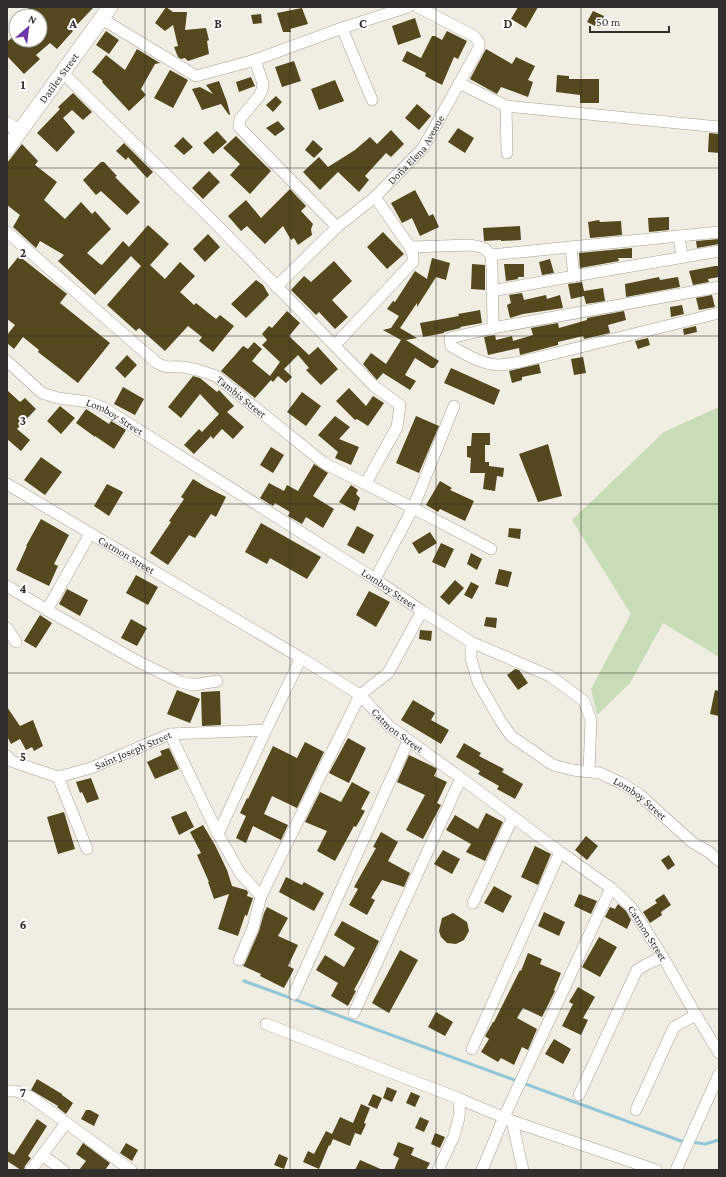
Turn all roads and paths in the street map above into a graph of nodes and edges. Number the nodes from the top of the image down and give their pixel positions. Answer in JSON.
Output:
{"nodes":[{"id":1,"x":408,"y":7,"type":"edge"},
{"id":2,"x":418,"y":7,"type":"edge"},
{"id":3,"x":106,"y":13,"type":"edge"},
{"id":4,"x":342,"y":28,"type":"junction"},
{"id":5,"x":255,"y":60,"type":"junction"},
{"id":6,"x":62,"y":72,"type":"junction"},
{"id":7,"x":459,"y":83,"type":"junction"},
{"id":8,"x":372,"y":100,"type":"dead end"},
{"id":9,"x":506,"y":106,"type":"junction"},
{"id":10,"x":13,"y":127,"type":"edge"},
{"id":11,"x":719,"y":127,"type":"edge"},
{"id":12,"x":7,"y":149,"type":"edge"},
{"id":13,"x":507,"y":153,"type":"dead end"},
{"id":14,"x":375,"y":197,"type":"junction"},
{"id":15,"x":337,"y":227,"type":"junction"},
{"id":16,"x":7,"y":232,"type":"edge"},
{"id":17,"x":719,"y":232,"type":"edge"},
{"id":18,"x":679,"y":236,"type":"junction"},
{"id":19,"x":410,"y":247,"type":"junction"},
{"id":20,"x":571,"y":248,"type":"junction"},
{"id":21,"x":719,"y":251,"type":"edge"},
{"id":22,"x":491,"y":255,"type":"junction"},
{"id":23,"x":682,"y":257,"type":"junction"},
{"id":24,"x":574,"y":276,"type":"junction"},
{"id":25,"x":276,"y":287,"type":"junction"},
{"id":26,"x":719,"y":287,"type":"edge"},
{"id":27,"x":492,"y":291,"type":"junction"},
{"id":28,"x":719,"y":313,"type":"edge"},
{"id":29,"x":493,"y":328,"type":"junction"},
{"id":30,"x":335,"y":345,"type":"junction"},
{"id":31,"x":7,"y":361,"type":"edge"},
{"id":32,"x":454,"y":406,"type":"dead end"},
{"id":33,"x":366,"y":483,"type":"junction"},
{"id":34,"x":7,"y":484,"type":"edge"},
{"id":35,"x":413,"y":508,"type":"junction"},
{"id":36,"x":90,"y":534,"type":"junction"},
{"id":37,"x":490,"y":549,"type":"dead end"},
{"id":38,"x":375,"y":579,"type":"junction"},
{"id":39,"x":7,"y":586,"type":"edge"},
{"id":40,"x":47,"y":610,"type":"junction"},
{"id":41,"x":422,"y":611,"type":"junction"},
{"id":42,"x":7,"y":628,"type":"edge"},
{"id":43,"x":16,"y":642,"type":"dead end"},
{"id":44,"x":471,"y":642,"type":"junction"},
{"id":45,"x":301,"y":658,"type":"junction"},
{"id":46,"x":217,"y":681,"type":"dead end"},
{"id":47,"x":360,"y":695,"type":"junction"},
{"id":48,"x":266,"y":730,"type":"junction"},
{"id":49,"x":170,"y":734,"type":"junction"},
{"id":50,"x":408,"y":741,"type":"junction"},
{"id":51,"x":7,"y":756,"type":"edge"},
{"id":52,"x":589,"y":771,"type":"junction"},
{"id":53,"x":58,"y":777,"type":"junction"},
{"id":54,"x":461,"y":778,"type":"junction"},
{"id":55,"x":513,"y":817,"type":"junction"},
{"id":56,"x":218,"y":834,"type":"junction"},
{"id":57,"x":87,"y":848,"type":"dead end"},
{"id":58,"x":560,"y":852,"type":"junction"},
{"id":59,"x":719,"y":861,"type":"edge"},
{"id":60,"x":611,"y":888,"type":"junction"},
{"id":61,"x":261,"y":896,"type":"junction"},
{"id":62,"x":473,"y":903,"type":"dead end"},
{"id":63,"x":663,"y":957,"type":"junction"},
{"id":64,"x":239,"y":960,"type":"dead end"},
{"id":65,"x":294,"y":994,"type":"dead end"},
{"id":66,"x":354,"y":1013,"type":"dead end"},
{"id":67,"x":696,"y":1015,"type":"junction"},
{"id":68,"x":266,"y":1024,"type":"dead end"},
{"id":69,"x":472,"y":1049,"type":"dead end"},
{"id":70,"x":719,"y":1053,"type":"edge"},
{"id":71,"x":719,"y":1074,"type":"edge"},
{"id":72,"x":7,"y":1091,"type":"edge"},
{"id":73,"x":579,"y":1095,"type":"dead end"},
{"id":74,"x":460,"y":1099,"type":"junction"},
{"id":75,"x":636,"y":1110,"type":"dead end"},
{"id":76,"x":508,"y":1119,"type":"junction"},
{"id":77,"x":66,"y":1123,"type":"junction"},
{"id":78,"x":42,"y":1155,"type":"junction"},
{"id":79,"x":31,"y":1170,"type":"edge"},
{"id":80,"x":63,"y":1170,"type":"edge"},
{"id":81,"x":131,"y":1170,"type":"edge"},
{"id":82,"x":438,"y":1170,"type":"edge"},
{"id":83,"x":482,"y":1170,"type":"edge"},
{"id":84,"x":522,"y":1170,"type":"edge"},
{"id":85,"x":656,"y":1170,"type":"edge"},
{"id":86,"x":676,"y":1170,"type":"edge"}],
"edges":[{"from":1,"to":4,"type":"street"},
{"from":2,"to":7,"type":"street","name":"Doña Elena Avenue"},
{"from":3,"to":5,"type":"street"},
{"from":3,"to":6,"type":"main road","name":"Datiles Street"},
{"from":4,"to":5,"type":"street"},
{"from":4,"to":8,"type":"street"},
{"from":5,"to":15,"type":"street"},
{"from":6,"to":10,"type":"main road","name":"Datiles Street"},
{"from":6,"to":25,"type":"street"},
{"from":7,"to":9,"type":"street"},
{"from":7,"to":14,"type":"street","name":"Doña Elena Avenue"},
{"from":9,"to":11,"type":"street"},
{"from":9,"to":13,"type":"street"},
{"from":10,"to":12,"type":"main road","name":"Datiles Street"},
{"from":14,"to":15,"type":"street","name":"Doña Elena Avenue"},
{"from":14,"to":19,"type":"street"},
{"from":15,"to":25,"type":"street","name":"Doña Elena Avenue"},
{"from":16,"to":33,"type":"street","name":"Tambis Street"},
{"from":17,"to":18,"type":"street"},
{"from":18,"to":20,"type":"street"},
{"from":18,"to":23,"type":"street"},
{"from":19,"to":22,"type":"street"},
{"from":19,"to":30,"type":"street"},
{"from":20,"to":22,"type":"street"},
{"from":20,"to":24,"type":"street"},
{"from":21,"to":23,"type":"street"},
{"from":22,"to":27,"type":"street"},
{"from":23,"to":24,"type":"street"},
{"from":24,"to":27,"type":"street"},
{"from":25,"to":30,"type":"street"},
{"from":26,"to":29,"type":"street"},
{"from":27,"to":29,"type":"street"},
{"from":28,"to":29,"type":"street"},
{"from":30,"to":33,"type":"street"},
{"from":31,"to":38,"type":"street","name":"Lomboy Street"},
{"from":32,"to":35,"type":"street"},
{"from":33,"to":35,"type":"street","name":"Tambis Street"},
{"from":34,"to":36,"type":"street","name":"Catmon Street"},
{"from":35,"to":37,"type":"street","name":"Tambis Street"},
{"from":35,"to":38,"type":"street"},
{"from":36,"to":40,"type":"street"},
{"from":36,"to":45,"type":"street","name":"Catmon Street"},
{"from":38,"to":41,"type":"street","name":"Lomboy Street"},
{"from":39,"to":40,"type":"street"},
{"from":40,"to":46,"type":"street"},
{"from":41,"to":44,"type":"street","name":"Lomboy Street"},
{"from":41,"to":47,"type":"street"},
{"from":42,"to":43,"type":"street"},
{"from":44,"to":52,"type":"street","name":"Lomboy Street"},
{"from":44,"to":52,"type":"street"},
{"from":45,"to":47,"type":"street","name":"Catmon Street"},
{"from":45,"to":48,"type":"street"},
{"from":47,"to":50,"type":"street","name":"Catmon Street"},
{"from":47,"to":61,"type":"street"},
{"from":48,"to":49,"type":"street","name":"Saint Joseph Street"},
{"from":48,"to":56,"type":"street"},
{"from":49,"to":53,"type":"street","name":"Saint Joseph Street"},
{"from":49,"to":56,"type":"street"},
{"from":50,"to":54,"type":"street","name":"Catmon Street"},
{"from":50,"to":65,"type":"street"},
{"from":51,"to":53,"type":"street"},
{"from":52,"to":59,"type":"street","name":"Lomboy Street"},
{"from":53,"to":57,"type":"street"},
{"from":54,"to":55,"type":"street","name":"Catmon Street"},
{"from":54,"to":66,"type":"street"},
{"from":55,"to":58,"type":"street","name":"Catmon Street"},
{"from":55,"to":62,"type":"street"},
{"from":56,"to":61,"type":"street"},
{"from":58,"to":60,"type":"street","name":"Catmon Street"},
{"from":58,"to":69,"type":"street"},
{"from":60,"to":63,"type":"street","name":"Catmon Street"},
{"from":60,"to":76,"type":"street"},
{"from":61,"to":64,"type":"street"},
{"from":63,"to":67,"type":"street","name":"Catmon Street"},
{"from":63,"to":73,"type":"street"},
{"from":67,"to":70,"type":"street","name":"Catmon Street"},
{"from":67,"to":75,"type":"street"},
{"from":68,"to":74,"type":"street"},
{"from":71,"to":86,"type":"street"},
{"from":72,"to":77,"type":"street"},
{"from":74,"to":76,"type":"street"},
{"from":74,"to":82,"type":"street"},
{"from":76,"to":83,"type":"street"},
{"from":76,"to":84,"type":"street"},
{"from":76,"to":85,"type":"street"},
{"from":77,"to":78,"type":"street"},
{"from":77,"to":81,"type":"street"},
{"from":78,"to":79,"type":"street"},
{"from":78,"to":80,"type":"street"}]}
